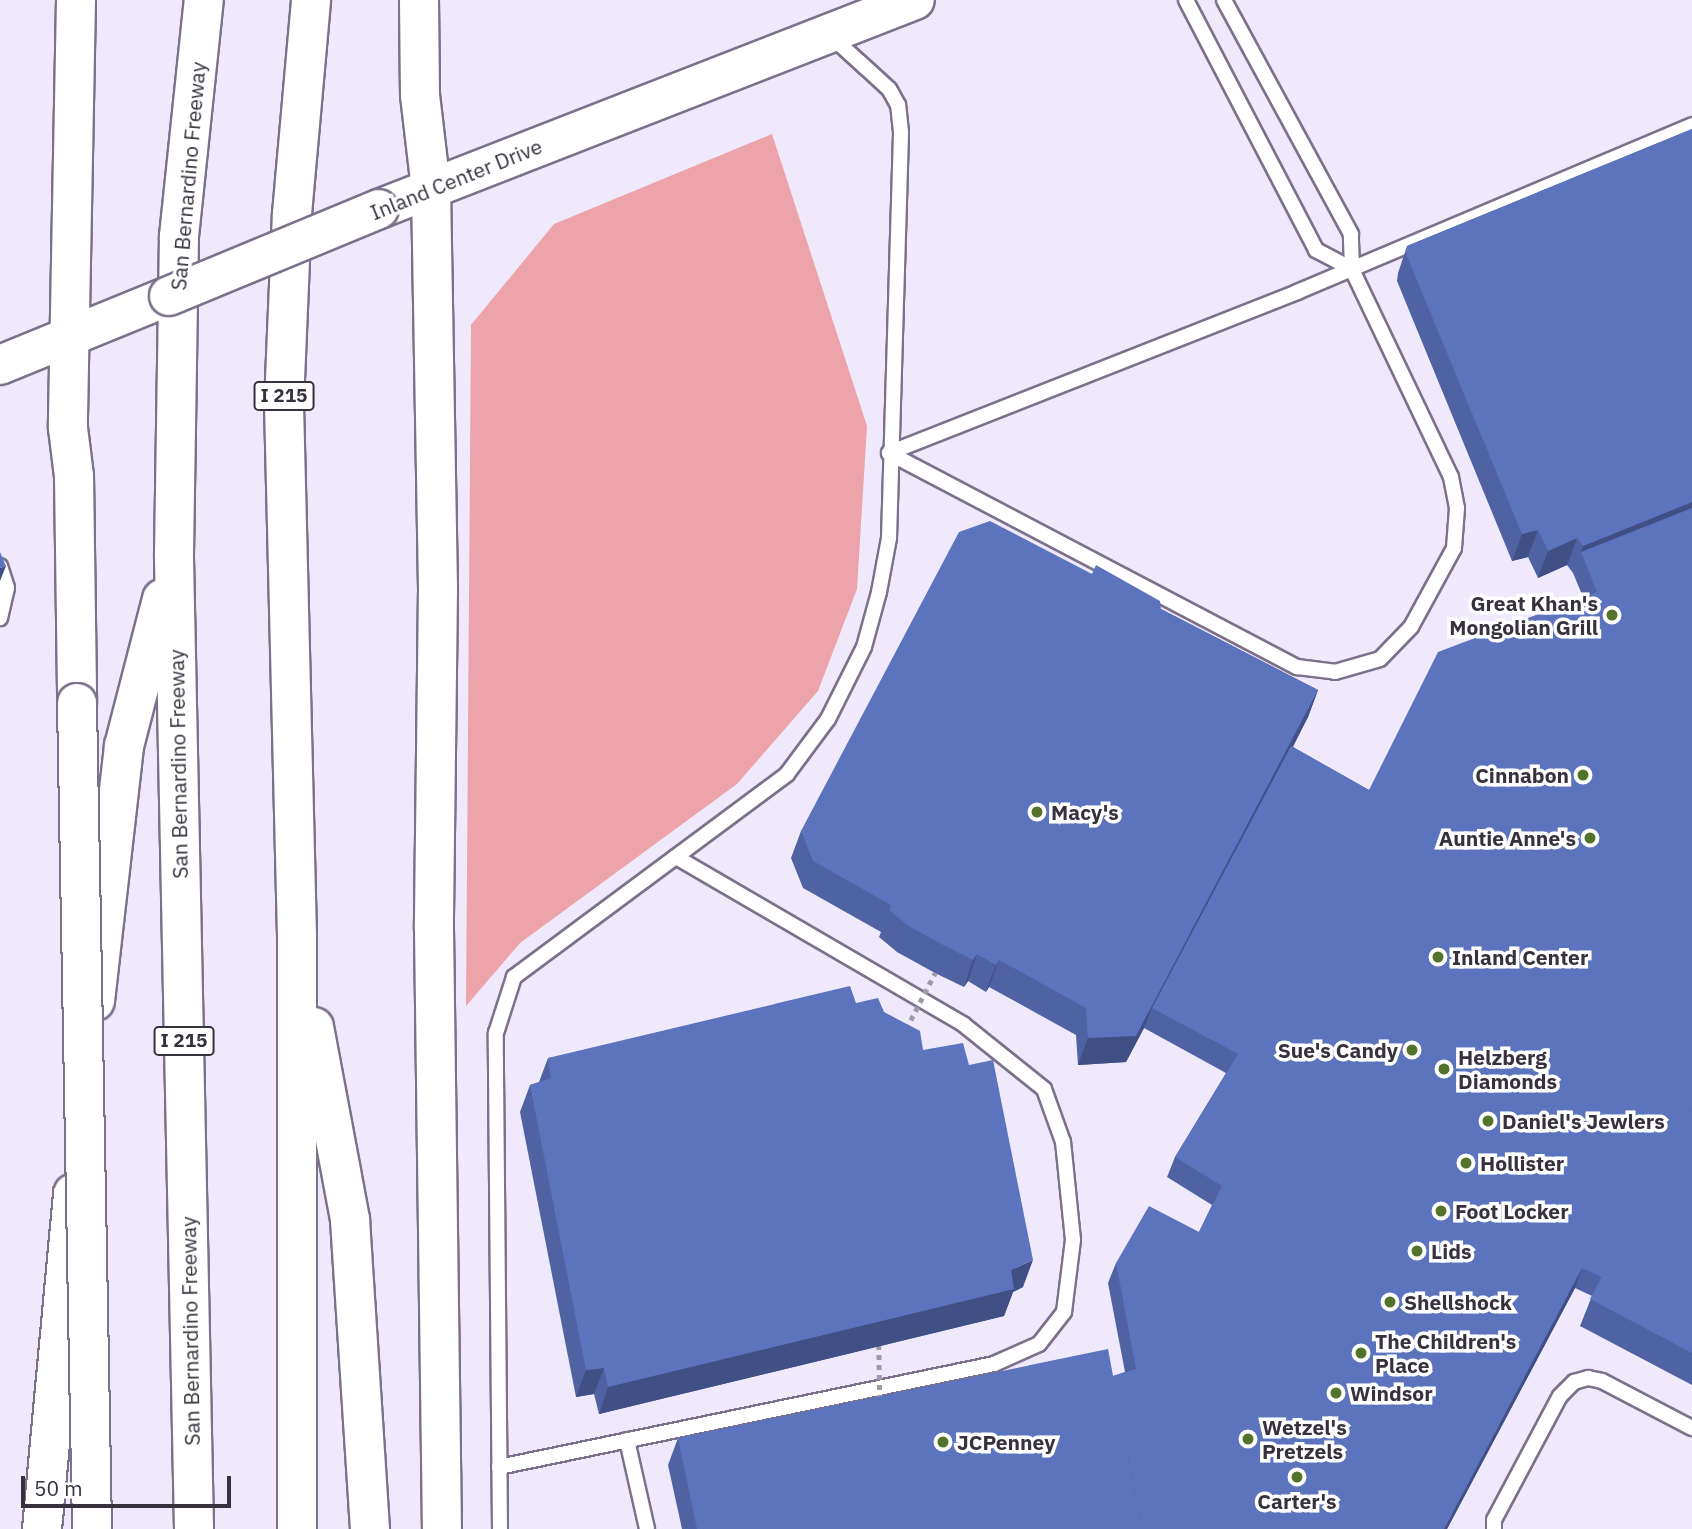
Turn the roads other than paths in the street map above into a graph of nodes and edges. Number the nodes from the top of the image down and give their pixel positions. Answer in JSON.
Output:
{"nodes":[{"id":1,"x":76,"y":0,"type":"edge"},
{"id":2,"x":204,"y":0,"type":"edge"},
{"id":3,"x":311,"y":0,"type":"edge"},
{"id":4,"x":419,"y":0,"type":"edge"},
{"id":5,"x":915,"y":0,"type":"edge"},
{"id":6,"x":1186,"y":0,"type":"edge"},
{"id":7,"x":1224,"y":0,"type":"edge"},
{"id":8,"x":830,"y":35,"type":"junction"},
{"id":9,"x":1692,"y":125,"type":"edge"},
{"id":10,"x":431,"y":188,"type":"junction"},
{"id":11,"x":1352,"y":270,"type":"junction"},
{"id":12,"x":73,"y":332,"type":"junction"},
{"id":13,"x":0,"y":365,"type":"edge"},
{"id":14,"x":890,"y":453,"type":"junction"},
{"id":15,"x":174,"y":554,"type":"junction"},
{"id":16,"x":0,"y":566,"type":"edge"},
{"id":17,"x":0,"y":618,"type":"edge"},
{"id":18,"x":676,"y":857,"type":"junction"},
{"id":19,"x":297,"y":936,"type":"junction"},
{"id":20,"x":1692,"y":1428,"type":"edge"},
{"id":21,"x":627,"y":1440,"type":"junction"},
{"id":22,"x":499,"y":1467,"type":"junction"},
{"id":23,"x":42,"y":1529,"type":"edge"},
{"id":24,"x":92,"y":1529,"type":"edge"},
{"id":25,"x":194,"y":1529,"type":"edge"},
{"id":26,"x":297,"y":1529,"type":"edge"},
{"id":27,"x":370,"y":1529,"type":"edge"},
{"id":28,"x":442,"y":1529,"type":"edge"},
{"id":29,"x":500,"y":1529,"type":"edge"},
{"id":30,"x":647,"y":1529,"type":"edge"},
{"id":31,"x":1494,"y":1529,"type":"edge"}],
"edges":[{"from":1,"to":12,"type":"main road"},
{"from":2,"to":15,"type":"main road","name":"San Bernardino Freeway","number":"I 215"},
{"from":3,"to":19,"type":"main road","number":"I 215"},
{"from":4,"to":10,"type":"main road"},
{"from":5,"to":8,"type":"main road","name":"Inland Center Drive"},
{"from":6,"to":11,"type":"lane"},
{"from":7,"to":11,"type":"lane"},
{"from":8,"to":10,"type":"main road","name":"Inland Center Drive"},
{"from":8,"to":14,"type":"lane"},
{"from":9,"to":11,"type":"lane"},
{"from":10,"to":12,"type":"main road","name":"Inland Center Drive","bridge":true},
{"from":10,"to":28,"type":"main road"},
{"from":11,"to":14,"type":"lane"},
{"from":11,"to":14,"type":"lane"},
{"from":12,"to":13,"type":"main road","name":"Inland Center Drive"},
{"from":12,"to":24,"type":"main road","bridge":true},
{"from":14,"to":18,"type":"lane"},
{"from":15,"to":23,"type":"main road"},
{"from":15,"to":25,"type":"main road","name":"San Bernardino Freeway","number":"I 215"},
{"from":16,"to":17,"type":"lane"},
{"from":18,"to":21,"type":"lane"},
{"from":18,"to":22,"type":"lane"},
{"from":19,"to":26,"type":"main road","number":"I 215"},
{"from":19,"to":27,"type":"main road"},
{"from":20,"to":31,"type":"lane"},
{"from":21,"to":22,"type":"lane"},
{"from":21,"to":30,"type":"lane"},
{"from":22,"to":29,"type":"lane"}]}
